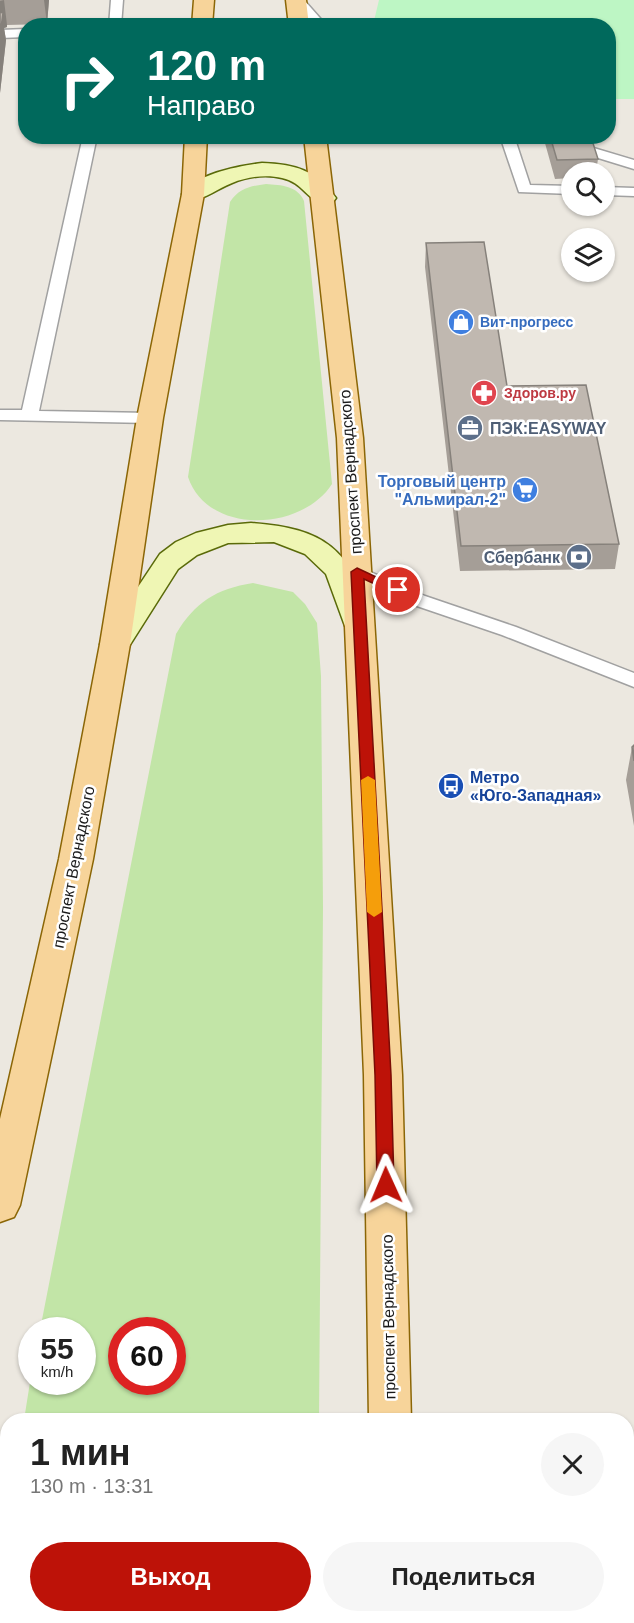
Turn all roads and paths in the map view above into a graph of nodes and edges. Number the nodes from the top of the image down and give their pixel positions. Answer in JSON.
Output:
{"nodes":[{"id":1,"x":117,"y":0,"type":"edge"},
{"id":2,"x":204,"y":0,"type":"edge"},
{"id":3,"x":296,"y":0,"type":"edge"},
{"id":4,"x":116,"y":18,"type":"edge"},
{"id":5,"x":203,"y":18,"type":"edge"},
{"id":6,"x":298,"y":18,"type":"edge"},
{"id":7,"x":313,"y":18,"type":"edge"},
{"id":8,"x":18,"y":33,"type":"edge"},
{"id":9,"x":0,"y":34,"type":"edge"},
{"id":10,"x":88,"y":144,"type":"edge"},
{"id":11,"x":196,"y":144,"type":"edge"},
{"id":12,"x":318,"y":144,"type":"edge"},
{"id":13,"x":510,"y":144,"type":"edge"},
{"id":14,"x":600,"y":144,"type":"edge"},
{"id":15,"x":587,"y":150,"type":"edge"},
{"id":16,"x":604,"y":156,"type":"junction"},
{"id":17,"x":634,"y":165,"type":"edge"},
{"id":18,"x":561,"y":190,"type":"edge"},
{"id":19,"x":615,"y":191,"type":"edge"},
{"id":20,"x":634,"y":192,"type":"edge"},
{"id":21,"x":193,"y":194,"type":"junction"},
{"id":22,"x":324,"y":198,"type":"junction"},
{"id":23,"x":0,"y":414,"type":"edge"},
{"id":24,"x":29,"y":416,"type":"junction"},
{"id":25,"x":150,"y":418,"type":"junction"},
{"id":26,"x":357,"y":572,"type":"junction"},
{"id":27,"x":361,"y":639,"type":"junction"},
{"id":28,"x":115,"y":644,"type":"junction"},
{"id":29,"x":634,"y":680,"type":"edge"},
{"id":30,"x":23,"y":1108,"type":"junction"},
{"id":31,"x":0,"y":1144,"type":"edge"},
{"id":32,"x":0,"y":1205,"type":"edge"},
{"id":33,"x":390,"y":1413,"type":"edge"}],
"edges":[{"from":1,"to":4,"type":"lane"},
{"from":2,"to":5,"type":"main road"},
{"from":3,"to":6,"type":"main road"},
{"from":3,"to":7,"type":"lane"},
{"from":8,"to":9,"type":"lane"},
{"from":10,"to":24,"type":"lane"},
{"from":11,"to":21,"type":"main road","name":"проспект Вернадского"},
{"from":12,"to":22,"type":"main road","name":"проспект Вернадского"},
{"from":13,"to":18,"type":"lane"},
{"from":14,"to":16,"type":"lane"},
{"from":15,"to":16,"type":"lane"},
{"from":16,"to":17,"type":"lane"},
{"from":19,"to":20,"type":"lane"},
{"from":21,"to":22,"type":"main road"},
{"from":21,"to":25,"type":"main road","name":"проспект Вернадского"},
{"from":22,"to":26,"type":"main road","name":"проспект Вернадского"},
{"from":23,"to":24,"type":"lane"},
{"from":24,"to":25,"type":"lane"},
{"from":25,"to":28,"type":"main road","name":"проспект Вернадского"},
{"from":26,"to":27,"type":"main road","name":"проспект Вернадского"},
{"from":26,"to":29,"type":"lane"},
{"from":27,"to":28,"type":"main road"},
{"from":27,"to":33,"type":"main road","name":"проспект Вернадского"},
{"from":28,"to":30,"type":"main road","name":"проспект Вернадского"},
{"from":30,"to":31,"type":"main road"},
{"from":30,"to":32,"type":"main road","name":"проспект Вернадского"}]}
